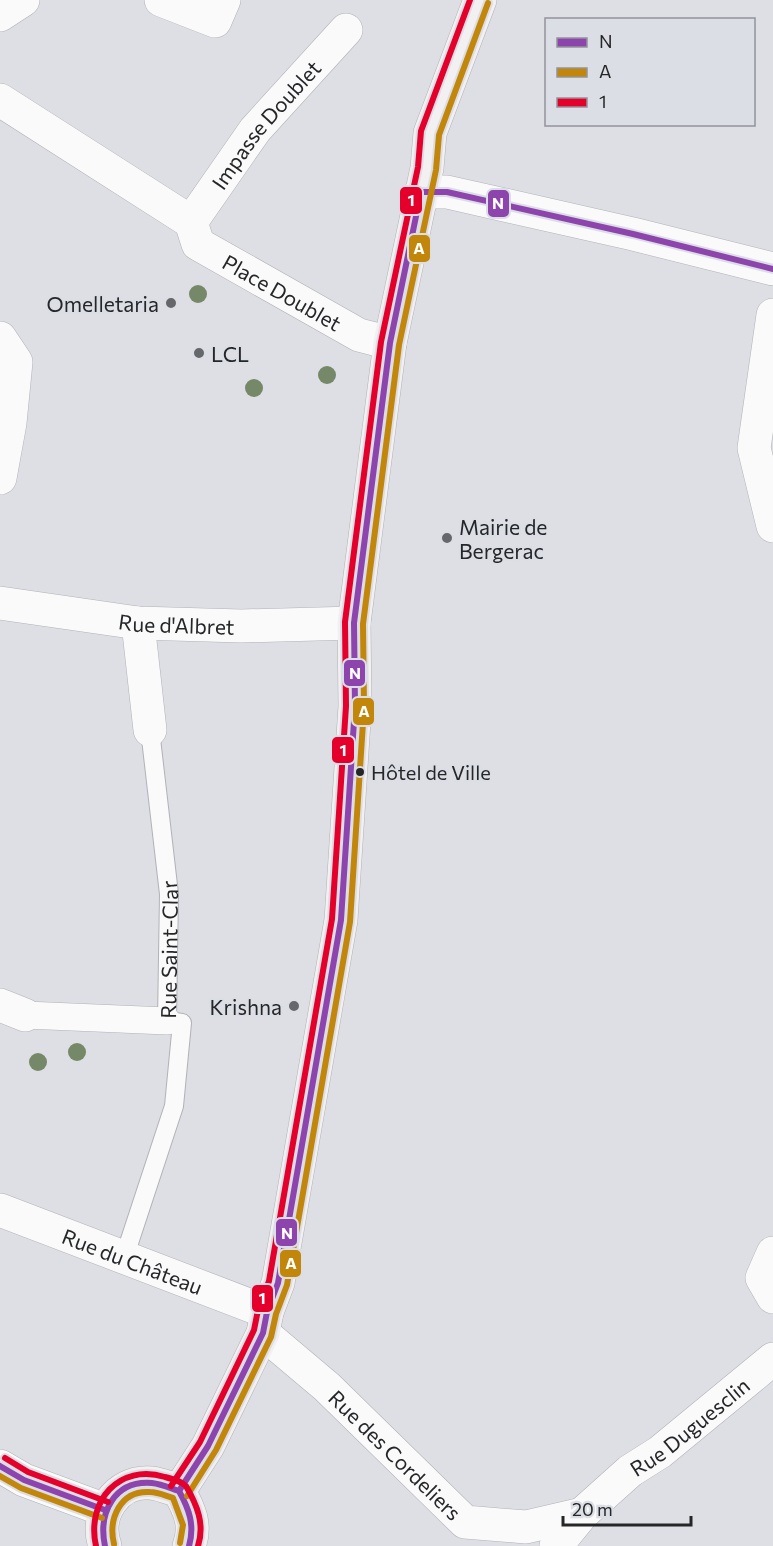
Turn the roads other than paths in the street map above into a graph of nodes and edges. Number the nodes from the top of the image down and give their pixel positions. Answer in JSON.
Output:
{"nodes":[{"id":1,"x":23,"y":0,"type":"edge"},
{"id":2,"x":160,"y":0,"type":"edge"},
{"id":3,"x":224,"y":0,"type":"edge"},
{"id":4,"x":480,"y":0,"type":"edge"},
{"id":5,"x":0,"y":15,"type":"edge"},
{"id":6,"x":346,"y":30,"type":"dead end"},
{"id":7,"x":0,"y":100,"type":"edge"},
{"id":8,"x":421,"y":192,"type":"junction"},
{"id":9,"x":191,"y":222,"type":"junction"},
{"id":10,"x":773,"y":269,"type":"edge"},
{"id":11,"x":773,"y":315,"type":"edge"},
{"id":12,"x":390,"y":343,"type":"junction"},
{"id":13,"x":8,"y":350,"type":"edge"},
{"id":14,"x":0,"y":478,"type":"edge"},
{"id":15,"x":773,"y":526,"type":"edge"},
{"id":16,"x":0,"y":603,"type":"edge"},
{"id":17,"x":138,"y":623,"type":"junction"},
{"id":18,"x":354,"y":623,"type":"junction"},
{"id":19,"x":150,"y":730,"type":"joint"},
{"id":20,"x":12,"y":1010,"type":"edge"},
{"id":21,"x":167,"y":1021,"type":"junction"},
{"id":22,"x":0,"y":1210,"type":"edge"},
{"id":23,"x":773,"y":1253,"type":"edge"},
{"id":24,"x":124,"y":1258,"type":"junction"},
{"id":25,"x":773,"y":1297,"type":"edge"},
{"id":26,"x":265,"y":1323,"type":"junction"},
{"id":27,"x":773,"y":1359,"type":"edge"},
{"id":28,"x":0,"y":1467,"type":"edge"},
{"id":29,"x":178,"y":1491,"type":"junction"},
{"id":30,"x":105,"y":1510,"type":"junction"},
{"id":31,"x":582,"y":1514,"type":"junction"},
{"id":32,"x":105,"y":1546,"type":"edge"},
{"id":33,"x":189,"y":1546,"type":"edge"},
{"id":34,"x":555,"y":1546,"type":"edge"}],
"edges":[{"from":1,"to":5,"type":"street"},
{"from":2,"to":3,"type":"street"},
{"from":4,"to":8,"type":"main road"},
{"from":6,"to":9,"type":"street","name":"Impasse Doublet"},
{"from":7,"to":9,"type":"street"},
{"from":8,"to":10,"type":"street"},
{"from":8,"to":12,"type":"main road"},
{"from":9,"to":12,"type":"street","name":"Place Doublet"},
{"from":11,"to":15,"type":"street"},
{"from":12,"to":18,"type":"main road"},
{"from":13,"to":14,"type":"street"},
{"from":16,"to":17,"type":"street","name":"Rue d'Albret"},
{"from":17,"to":18,"type":"street","name":"Rue d'Albret"},
{"from":17,"to":19,"type":"street","name":"Rue Saint-Clar"},
{"from":18,"to":26,"type":"main road"},
{"from":19,"to":21,"type":"lane","name":"Rue Saint-Clar"},
{"from":20,"to":21,"type":"street"},
{"from":21,"to":24,"type":"lane","name":"Rue Saint-Clar"},
{"from":22,"to":24,"type":"street","name":"Rue du Château"},
{"from":23,"to":25,"type":"street"},
{"from":24,"to":26,"type":"street","name":"Rue du Château"},
{"from":26,"to":29,"type":"main road"},
{"from":26,"to":31,"type":"street","name":"Rue des Cordeliers"},
{"from":27,"to":31,"type":"street","name":"Rue Duguesclin"},
{"from":28,"to":30,"type":"street"},
{"from":29,"to":30,"type":"main road"},
{"from":29,"to":33,"type":"main road"},
{"from":30,"to":32,"type":"main road"},
{"from":31,"to":34,"type":"street","name":"Rue Duguesclin"}]}
